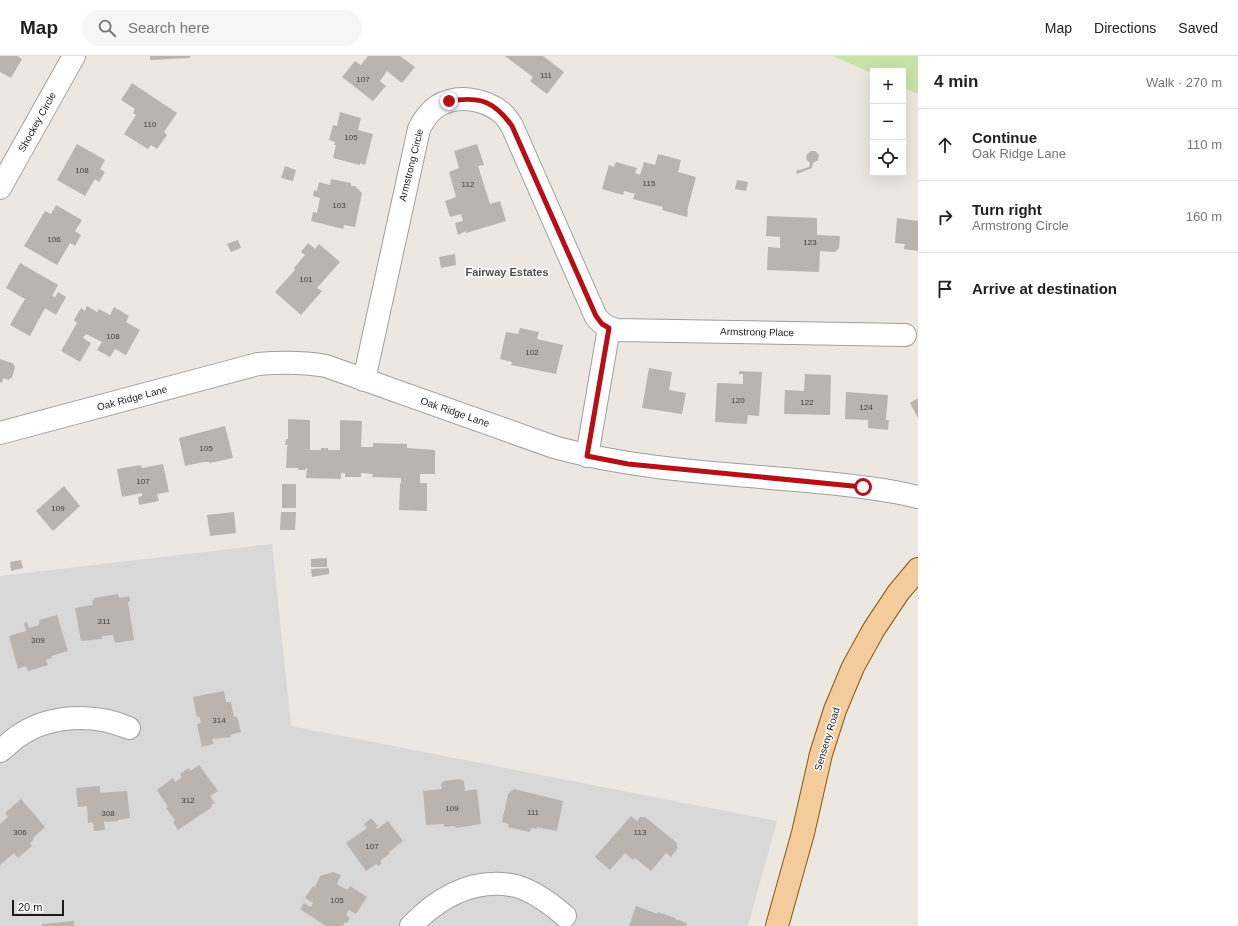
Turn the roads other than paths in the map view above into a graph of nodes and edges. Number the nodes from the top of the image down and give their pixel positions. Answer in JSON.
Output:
{"nodes":[{"id":1,"x":74,"y":56,"type":"edge"},
{"id":2,"x":0,"y":188,"type":"edge"},
{"id":3,"x":609,"y":328,"type":"junction"},
{"id":4,"x":905,"y":335,"type":"dead end"},
{"id":5,"x":364,"y":380,"type":"junction"},
{"id":6,"x":0,"y":433,"type":"edge"},
{"id":7,"x":587,"y":456,"type":"junction"},
{"id":8,"x":918,"y":497,"type":"edge"},
{"id":9,"x":918,"y":569,"type":"edge"},
{"id":10,"x":130,"y":728,"type":"dead end"},
{"id":11,"x":0,"y":751,"type":"edge"},
{"id":12,"x":565,"y":916,"type":"dead end"},
{"id":13,"x":411,"y":926,"type":"edge"},
{"id":14,"x":777,"y":926,"type":"edge"}],
"edges":[{"from":1,"to":2,"type":"street","name":"Shockey Circle"},
{"from":3,"to":4,"type":"street","name":"Armstrong Place"},
{"from":3,"to":5,"type":"street","name":"Armstrong Circle"},
{"from":3,"to":7,"type":"street"},
{"from":5,"to":6,"type":"street","name":"Oak Ridge Lane"},
{"from":5,"to":7,"type":"street","name":"Oak Ridge Lane"},
{"from":7,"to":8,"type":"street","name":"Oak Ridge Lane"},
{"from":9,"to":14,"type":"main road","name":"Senseny Road"},
{"from":10,"to":11,"type":"street"},
{"from":12,"to":13,"type":"street"}]}
